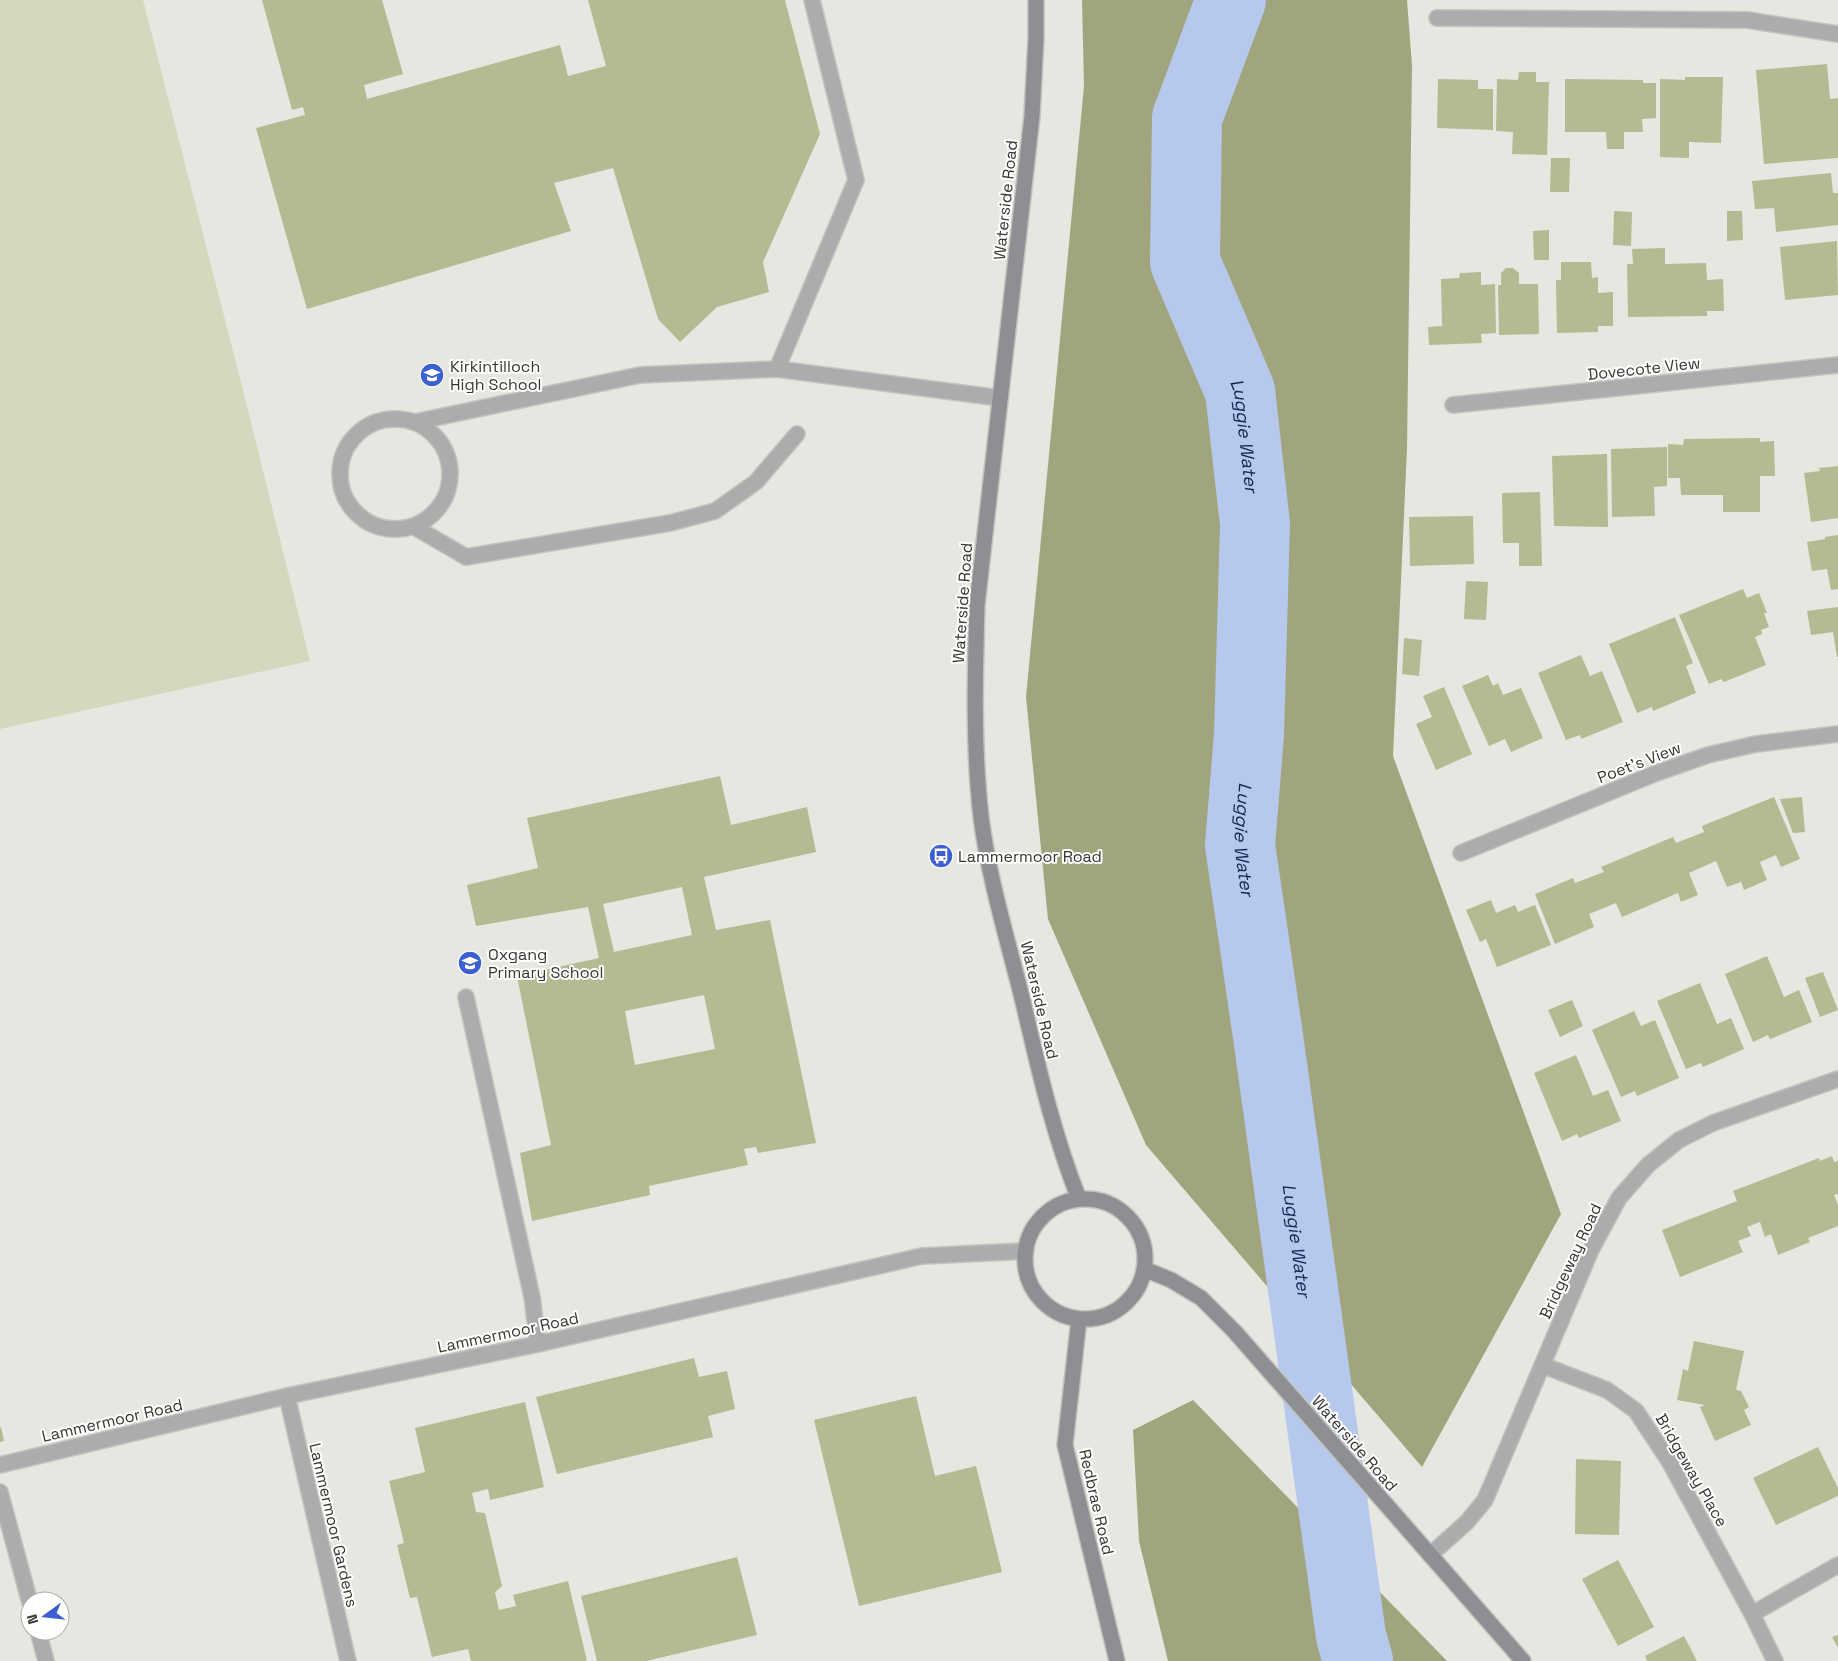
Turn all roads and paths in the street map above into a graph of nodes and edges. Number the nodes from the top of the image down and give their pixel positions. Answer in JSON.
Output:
{"nodes":[{"id":1,"x":812,"y":0,"type":"edge"},
{"id":2,"x":1036,"y":0,"type":"edge"},
{"id":3,"x":1437,"y":18,"type":"dead end"},
{"id":4,"x":1838,"y":34,"type":"edge"},
{"id":5,"x":1838,"y":365,"type":"edge"},
{"id":6,"x":777,"y":369,"type":"junction"},
{"id":7,"x":1000,"y":398,"type":"junction"},
{"id":8,"x":1453,"y":405,"type":"dead end"},
{"id":9,"x":415,"y":422,"type":"junction"},
{"id":10,"x":797,"y":434,"type":"dead end"},
{"id":11,"x":413,"y":526,"type":"junction"},
{"id":12,"x":1838,"y":734,"type":"edge"},
{"id":13,"x":1461,"y":853,"type":"dead end"},
{"id":14,"x":466,"y":996,"type":"dead end"},
{"id":15,"x":1838,"y":1079,"type":"edge"},
{"id":16,"x":1079,"y":1199,"type":"junction"},
{"id":17,"x":1026,"y":1251,"type":"junction"},
{"id":18,"x":1144,"y":1269,"type":"junction"},
{"id":19,"x":1079,"y":1320,"type":"junction"},
{"id":20,"x":538,"y":1344,"type":"junction"},
{"id":21,"x":1542,"y":1365,"type":"junction"},
{"id":22,"x":287,"y":1396,"type":"junction"},
{"id":23,"x":0,"y":1465,"type":"edge"},
{"id":24,"x":0,"y":1492,"type":"edge"},
{"id":25,"x":1430,"y":1554,"type":"junction"},
{"id":26,"x":1838,"y":1565,"type":"edge"},
{"id":27,"x":27,"y":1591,"type":"edge"},
{"id":28,"x":1752,"y":1614,"type":"junction"},
{"id":29,"x":41,"y":1641,"type":"edge"},
{"id":30,"x":46,"y":1661,"type":"edge"},
{"id":31,"x":348,"y":1661,"type":"edge"},
{"id":32,"x":1117,"y":1661,"type":"edge"},
{"id":33,"x":1523,"y":1661,"type":"edge"},
{"id":34,"x":1775,"y":1661,"type":"edge"}],
"edges":[{"from":1,"to":6,"type":"street"},
{"from":2,"to":7,"type":"main road","name":"Waterside Road"},
{"from":3,"to":4,"type":"street"},
{"from":5,"to":8,"type":"street","name":"Dovecote View"},
{"from":6,"to":7,"type":"street"},
{"from":6,"to":9,"type":"street"},
{"from":7,"to":16,"type":"main road","name":"Waterside Road"},
{"from":9,"to":11,"type":"street"},
{"from":9,"to":11,"type":"street"},
{"from":10,"to":11,"type":"street"},
{"from":12,"to":13,"type":"street","name":"Poet's View"},
{"from":14,"to":20,"type":"street"},
{"from":15,"to":21,"type":"street","name":"Bridgeway Road"},
{"from":16,"to":17,"type":"main road"},
{"from":16,"to":18,"type":"main road"},
{"from":17,"to":19,"type":"main road"},
{"from":17,"to":20,"type":"street","name":"Lammermoor Road"},
{"from":18,"to":19,"type":"main road"},
{"from":18,"to":25,"type":"main road","name":"Waterside Road"},
{"from":19,"to":32,"type":"main road","name":"Redbrae Road"},
{"from":20,"to":22,"type":"street","name":"Lammermoor Road"},
{"from":21,"to":25,"type":"street","name":"Bridgeway Road"},
{"from":21,"to":28,"type":"street","name":"Bridgeway Place"},
{"from":22,"to":23,"type":"street","name":"Lammermoor Road"},
{"from":22,"to":31,"type":"street","name":"Lammermoor Gardens"},
{"from":24,"to":27,"type":"street"},
{"from":25,"to":33,"type":"main road","name":"Waterside Road"},
{"from":26,"to":28,"type":"street"},
{"from":28,"to":34,"type":"street","name":"Bridgeway Place"},
{"from":29,"to":30,"type":"street"}]}
